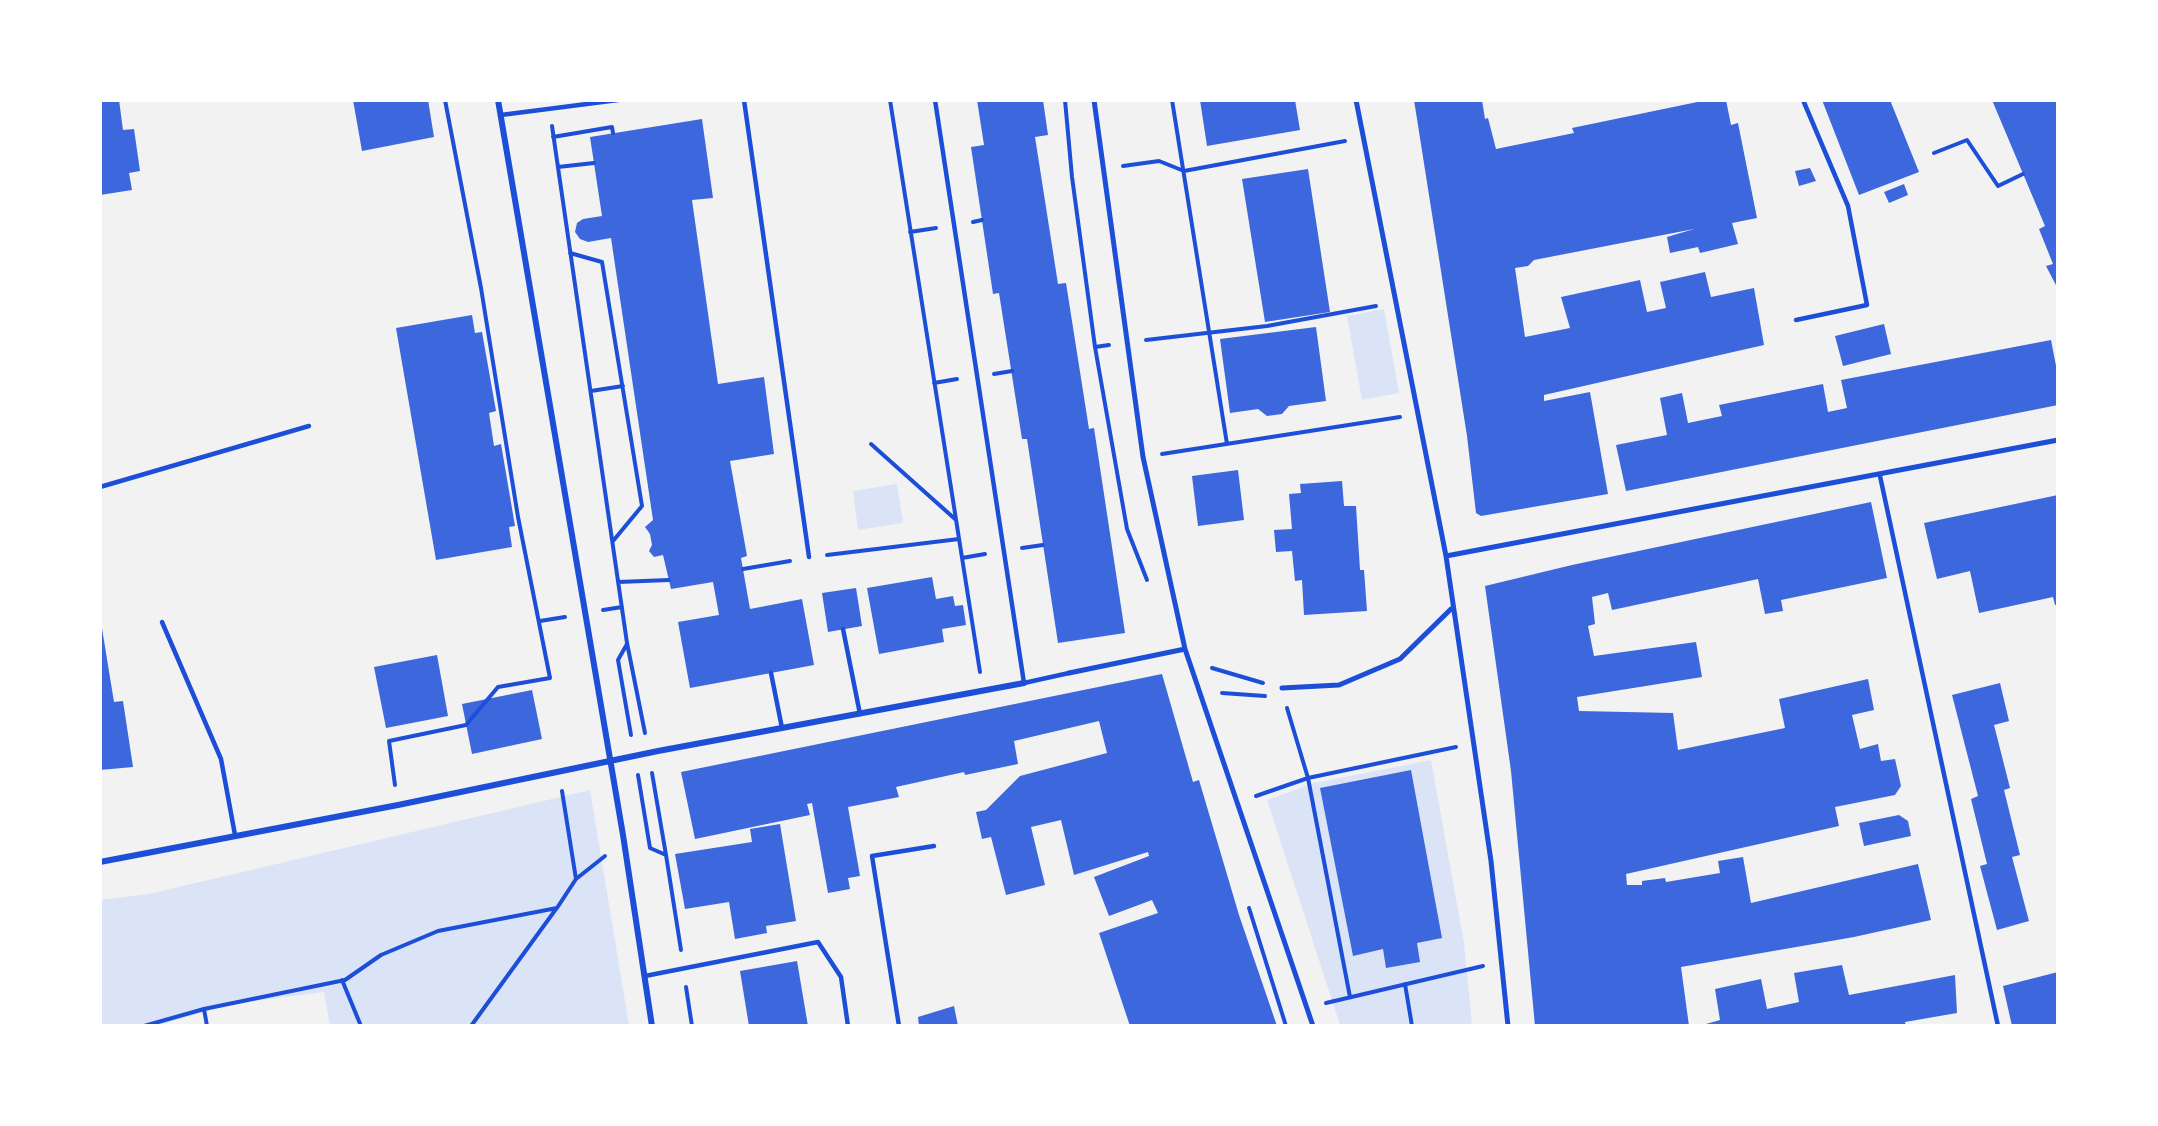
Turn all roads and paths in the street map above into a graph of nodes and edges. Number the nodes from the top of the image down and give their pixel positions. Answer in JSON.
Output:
{"nodes":[{"id":1,"x":445,"y":100,"type":"edge"},
{"id":2,"x":498,"y":100,"type":"edge"},
{"id":3,"x":618,"y":100,"type":"edge"},
{"id":4,"x":744,"y":100,"type":"edge"},
{"id":5,"x":890,"y":100,"type":"edge"},
{"id":6,"x":935,"y":100,"type":"edge"},
{"id":7,"x":1065,"y":100,"type":"edge"},
{"id":8,"x":1094,"y":100,"type":"edge"},
{"id":9,"x":1172,"y":100,"type":"edge"},
{"id":10,"x":1356,"y":100,"type":"edge"},
{"id":11,"x":1803,"y":100,"type":"edge"},
{"id":12,"x":549,"y":109,"type":"junction"},
{"id":13,"x":501,"y":114,"type":"junction"},
{"id":14,"x":612,"y":134,"type":"dead end"},
{"id":15,"x":553,"y":137,"type":"junction"},
{"id":16,"x":1336,"y":143,"type":"dead end"},
{"id":17,"x":1934,"y":153,"type":"dead end"},
{"id":18,"x":1159,"y":161,"type":"dead end"},
{"id":19,"x":594,"y":164,"type":"dead end"},
{"id":20,"x":558,"y":167,"type":"junction"},
{"id":21,"x":1184,"y":171,"type":"junction"},
{"id":22,"x":2023,"y":174,"type":"dead end"},
{"id":23,"x":570,"y":253,"type":"junction"},
{"id":24,"x":1396,"y":302,"type":"junction"},
{"id":25,"x":1796,"y":320,"type":"dead end"},
{"id":26,"x":1141,"y":329,"type":"dead end"},
{"id":27,"x":1210,"y":332,"type":"junction"},
{"id":28,"x":623,"y":386,"type":"junction"},
{"id":29,"x":591,"y":391,"type":"junction"},
{"id":30,"x":1418,"y":414,"type":"junction"},
{"id":31,"x":309,"y":426,"type":"dead end"},
{"id":32,"x":2058,"y":440,"type":"edge"},
{"id":33,"x":871,"y":444,"type":"dead end"},
{"id":34,"x":1227,"y":444,"type":"junction"},
{"id":35,"x":1143,"y":457,"type":"junction"},
{"id":36,"x":1881,"y":476,"type":"junction"},
{"id":37,"x":100,"y":487,"type":"edge"},
{"id":38,"x":955,"y":520,"type":"junction"},
{"id":39,"x":959,"y":539,"type":"junction"},
{"id":40,"x":612,"y":542,"type":"junction"},
{"id":41,"x":1446,"y":556,"type":"junction"},
{"id":42,"x":809,"y":557,"type":"junction"},
{"id":43,"x":744,"y":569,"type":"dead end"},
{"id":44,"x":669,"y":580,"type":"dead end"},
{"id":45,"x":618,"y":582,"type":"junction"},
{"id":46,"x":1150,"y":587,"type":"dead end"},
{"id":47,"x":622,"y":607,"type":"junction"},
{"id":48,"x":1452,"y":609,"type":"junction"},
{"id":49,"x":602,"y":610,"type":"dead end"},
{"id":50,"x":565,"y":617,"type":"dead end"},
{"id":51,"x":540,"y":621,"type":"junction"},
{"id":52,"x":162,"y":622,"type":"dead end"},
{"id":53,"x":843,"y":629,"type":"dead end"},
{"id":54,"x":975,"y":636,"type":"dead end"},
{"id":55,"x":627,"y":643,"type":"junction"},
{"id":56,"x":1185,"y":649,"type":"junction"},
{"id":57,"x":771,"y":673,"type":"dead end"},
{"id":58,"x":1069,"y":673,"type":"joint"},
{"id":59,"x":1210,"y":675,"type":"dead end"},
{"id":60,"x":1024,"y":683,"type":"junction"},
{"id":61,"x":1282,"y":688,"type":"junction"},
{"id":62,"x":623,"y":693,"type":"dead end"},
{"id":63,"x":1284,"y":697,"type":"junction"},
{"id":64,"x":1221,"y":703,"type":"dead end"},
{"id":65,"x":860,"y":714,"type":"junction"},
{"id":66,"x":782,"y":728,"type":"junction"},
{"id":67,"x":644,"y":729,"type":"dead end"},
{"id":68,"x":1434,"y":752,"type":"dead end"},
{"id":69,"x":652,"y":772,"type":"dead end"},
{"id":70,"x":1308,"y":778,"type":"junction"},
{"id":71,"x":1251,"y":786,"type":"dead end"},
{"id":72,"x":562,"y":790,"type":"dead end"},
{"id":73,"x":397,"y":792,"type":"dead end"},
{"id":74,"x":1255,"y":797,"type":"junction"},
{"id":75,"x":1238,"y":803,"type":"junction"},
{"id":76,"x":1258,"y":808,"type":"dead end"},
{"id":77,"x":649,"y":832,"type":"dead end"},
{"id":78,"x":235,"y":835,"type":"junction"},
{"id":79,"x":934,"y":846,"type":"dead end"},
{"id":80,"x":666,"y":855,"type":"junction"},
{"id":81,"x":605,"y":856,"type":"dead end"},
{"id":82,"x":100,"y":862,"type":"edge"},
{"id":83,"x":576,"y":879,"type":"junction"},
{"id":84,"x":557,"y":908,"type":"junction"},
{"id":85,"x":683,"y":968,"type":"junction"},
{"id":86,"x":1461,"y":971,"type":"dead end"},
{"id":87,"x":645,"y":976,"type":"junction"},
{"id":88,"x":342,"y":980,"type":"junction"},
{"id":89,"x":1405,"y":984,"type":"junction"},
{"id":90,"x":1350,"y":997,"type":"junction"},
{"id":91,"x":1307,"y":1007,"type":"junction"},
{"id":92,"x":204,"y":1009,"type":"junction"},
{"id":93,"x":144,"y":1026,"type":"edge"},
{"id":94,"x":207,"y":1026,"type":"edge"},
{"id":95,"x":361,"y":1026,"type":"edge"},
{"id":96,"x":471,"y":1026,"type":"edge"},
{"id":97,"x":652,"y":1026,"type":"edge"},
{"id":98,"x":692,"y":1026,"type":"edge"},
{"id":99,"x":848,"y":1026,"type":"edge"},
{"id":100,"x":899,"y":1026,"type":"edge"},
{"id":101,"x":1313,"y":1026,"type":"edge"},
{"id":102,"x":1412,"y":1026,"type":"edge"},
{"id":103,"x":1508,"y":1026,"type":"edge"},
{"id":104,"x":1998,"y":1026,"type":"edge"}],
"edges":[{"from":1,"to":51,"type":"path"},
{"from":2,"to":13,"type":"street"},
{"from":3,"to":12,"type":"lane"},
{"from":4,"to":42,"type":"lane"},
{"from":5,"to":38,"type":"path"},
{"from":6,"to":60,"type":"lane"},
{"from":7,"to":46,"type":"path"},
{"from":8,"to":35,"type":"street"},
{"from":9,"to":21,"type":"path"},
{"from":10,"to":24,"type":"street"},
{"from":11,"to":25,"type":"lane"},
{"from":12,"to":13,"type":"lane"},
{"from":12,"to":15,"type":"path"},
{"from":13,"to":87,"type":"street"},
{"from":14,"to":15,"type":"path"},
{"from":15,"to":20,"type":"path"},
{"from":16,"to":21,"type":"path"},
{"from":17,"to":22,"type":"path"},
{"from":18,"to":21,"type":"path"},
{"from":19,"to":20,"type":"path"},
{"from":20,"to":23,"type":"path"},
{"from":21,"to":27,"type":"path"},
{"from":23,"to":28,"type":"path"},
{"from":23,"to":29,"type":"path"},
{"from":24,"to":27,"type":"path"},
{"from":24,"to":30,"type":"street"},
{"from":26,"to":27,"type":"path"},
{"from":27,"to":34,"type":"path"},
{"from":28,"to":29,"type":"path"},
{"from":28,"to":40,"type":"path"},
{"from":29,"to":40,"type":"path"},
{"from":30,"to":34,"type":"path"},
{"from":30,"to":41,"type":"street"},
{"from":31,"to":37,"type":"lane"},
{"from":32,"to":36,"type":"street"},
{"from":33,"to":38,"type":"path"},
{"from":34,"to":35,"type":"path"},
{"from":35,"to":56,"type":"street"},
{"from":36,"to":41,"type":"street"},
{"from":36,"to":104,"type":"lane"},
{"from":38,"to":39,"type":"path"},
{"from":39,"to":42,"type":"path"},
{"from":39,"to":54,"type":"path"},
{"from":40,"to":45,"type":"path"},
{"from":41,"to":48,"type":"street"},
{"from":42,"to":43,"type":"path"},
{"from":44,"to":45,"type":"path"},
{"from":45,"to":47,"type":"path"},
{"from":47,"to":49,"type":"path"},
{"from":47,"to":55,"type":"path"},
{"from":48,"to":61,"type":"street"},
{"from":48,"to":103,"type":"street"},
{"from":50,"to":51,"type":"path"},
{"from":51,"to":73,"type":"path"},
{"from":52,"to":78,"type":"lane"},
{"from":53,"to":65,"type":"lane"},
{"from":55,"to":62,"type":"path"},
{"from":55,"to":67,"type":"path"},
{"from":56,"to":58,"type":"street"},
{"from":56,"to":75,"type":"street"},
{"from":57,"to":66,"type":"lane"},
{"from":58,"to":60,"type":"lane"},
{"from":59,"to":61,"type":"path"},
{"from":60,"to":65,"type":"street"},
{"from":61,"to":63,"type":"path"},
{"from":63,"to":64,"type":"path"},
{"from":63,"to":70,"type":"path"},
{"from":65,"to":66,"type":"street"},
{"from":66,"to":78,"type":"street"},
{"from":68,"to":70,"type":"path"},
{"from":69,"to":80,"type":"path"},
{"from":70,"to":74,"type":"path"},
{"from":70,"to":90,"type":"path"},
{"from":71,"to":74,"type":"path"},
{"from":72,"to":83,"type":"path"},
{"from":74,"to":75,"type":"path"},
{"from":74,"to":76,"type":"path"},
{"from":75,"to":91,"type":"street"},
{"from":77,"to":80,"type":"path"},
{"from":78,"to":82,"type":"street"},
{"from":79,"to":100,"type":"lane"},
{"from":80,"to":85,"type":"path"},
{"from":81,"to":83,"type":"path"},
{"from":83,"to":84,"type":"path"},
{"from":84,"to":88,"type":"path"},
{"from":84,"to":96,"type":"path"},
{"from":85,"to":87,"type":"lane"},
{"from":85,"to":98,"type":"path"},
{"from":85,"to":99,"type":"lane"},
{"from":86,"to":89,"type":"path"},
{"from":87,"to":97,"type":"street"},
{"from":88,"to":92,"type":"path"},
{"from":88,"to":95,"type":"path"},
{"from":89,"to":90,"type":"path"},
{"from":89,"to":102,"type":"path"},
{"from":90,"to":91,"type":"path"},
{"from":91,"to":101,"type":"street"},
{"from":92,"to":93,"type":"path"},
{"from":92,"to":94,"type":"path"}]}
